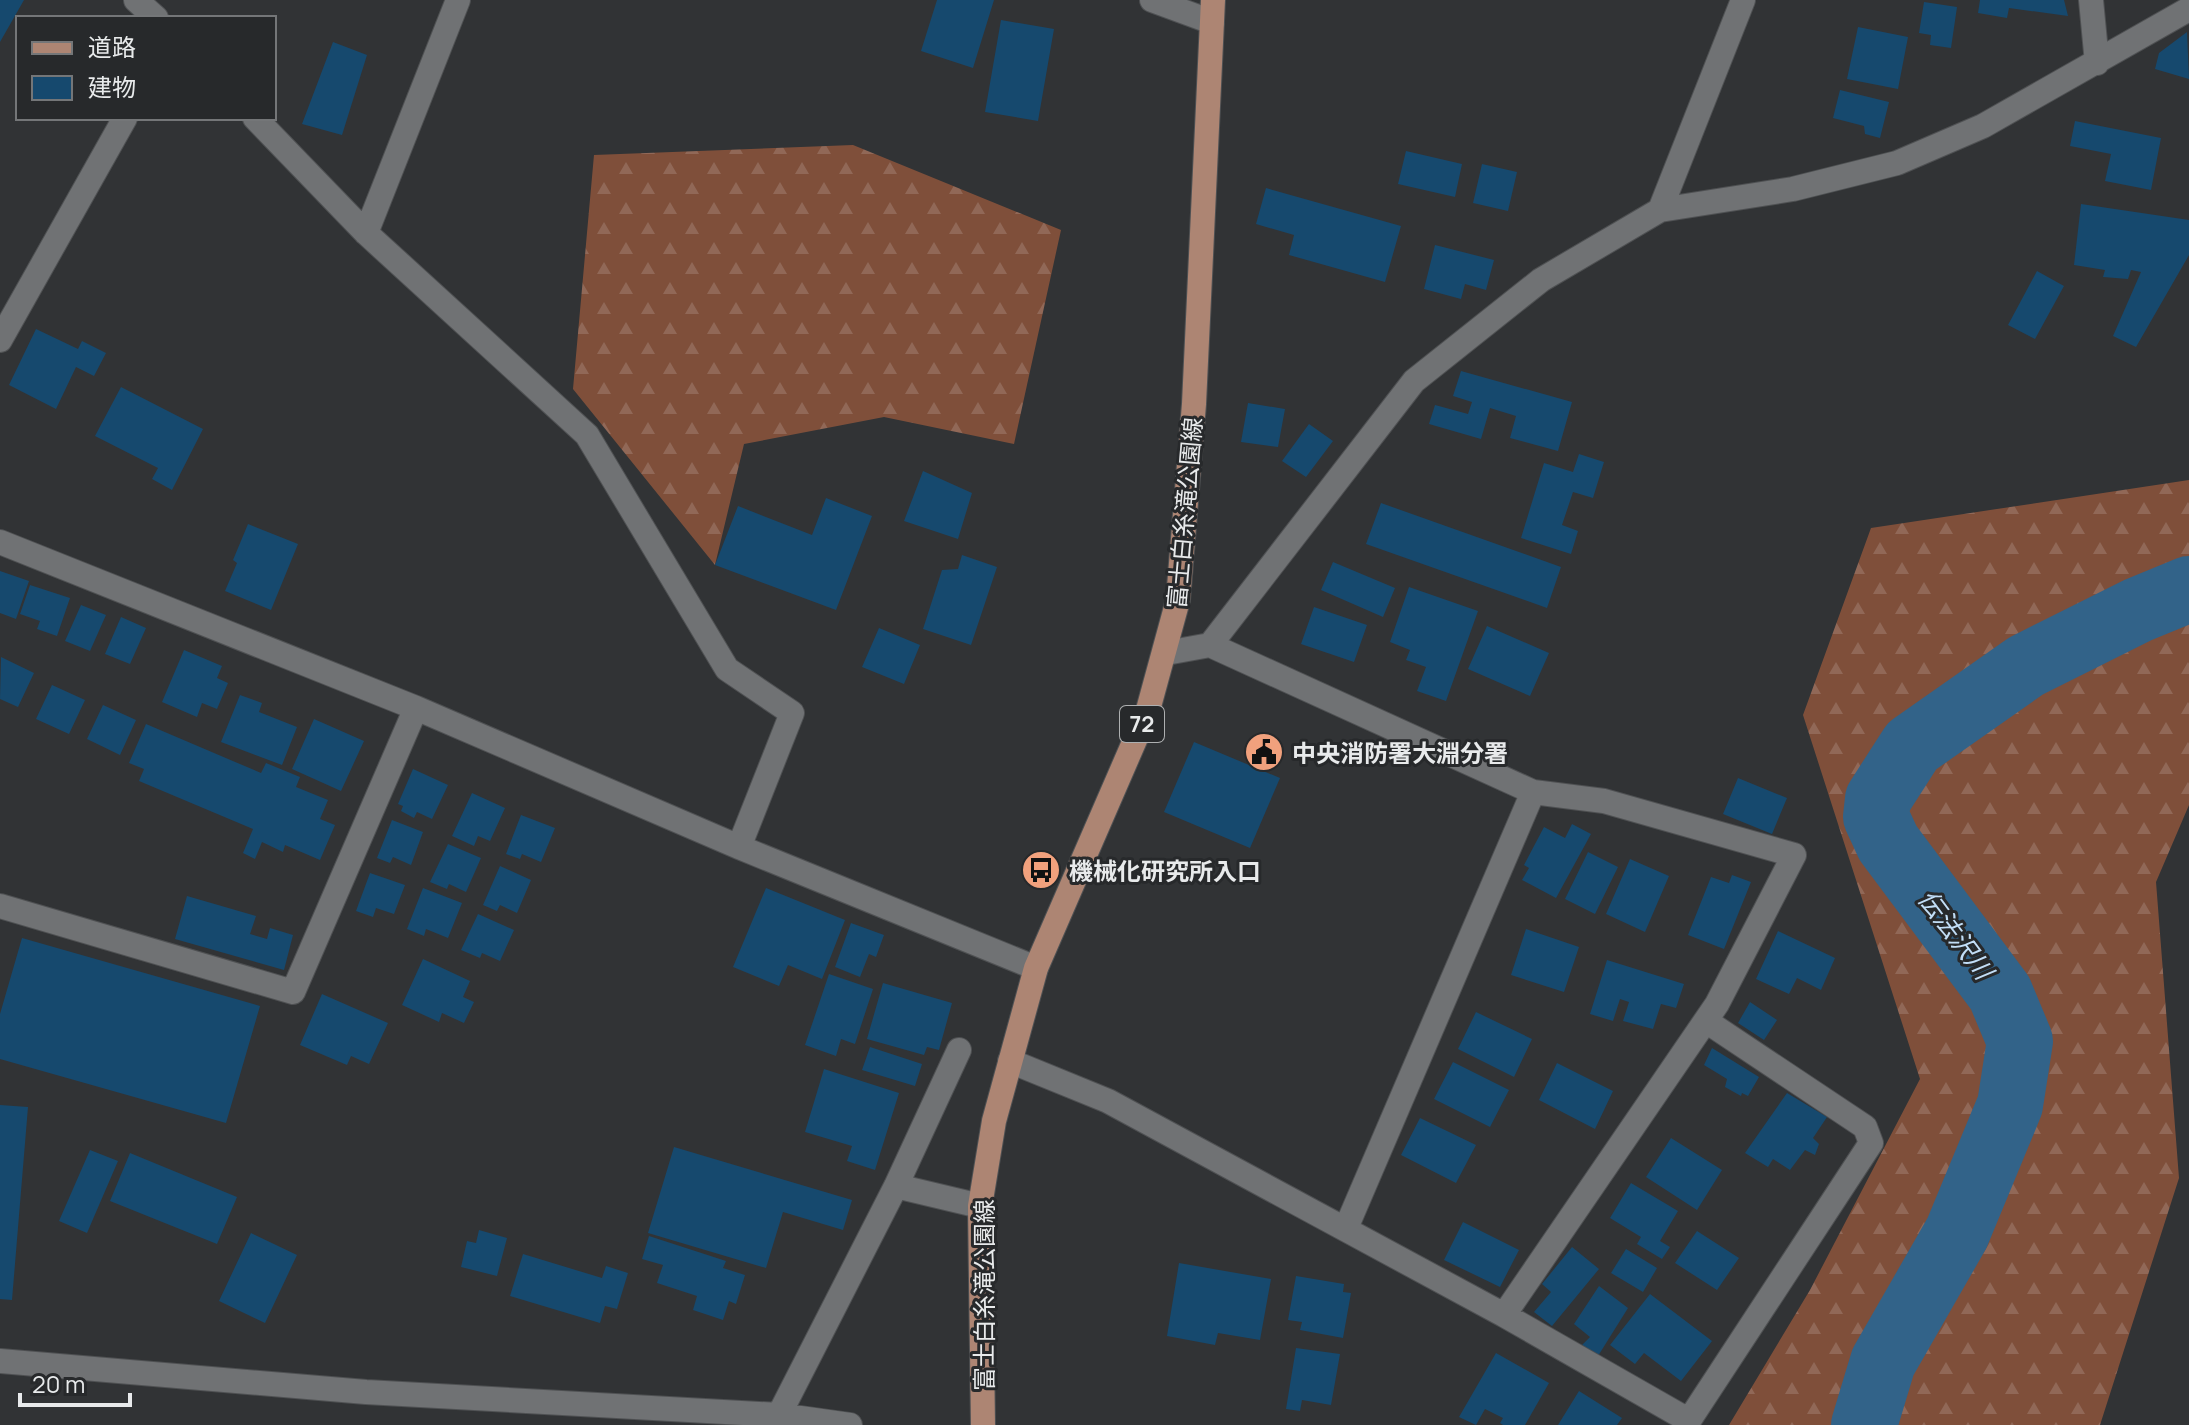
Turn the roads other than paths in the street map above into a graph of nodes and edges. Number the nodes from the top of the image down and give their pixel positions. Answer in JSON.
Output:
{"nodes":[{"id":1,"x":136,"y":0,"type":"edge"},
{"id":2,"x":458,"y":0,"type":"edge"},
{"id":3,"x":1152,"y":0,"type":"edge"},
{"id":4,"x":1743,"y":0,"type":"edge"},
{"id":5,"x":2091,"y":0,"type":"edge"},
{"id":6,"x":2189,"y":9,"type":"edge"},
{"id":7,"x":1212,"y":11,"type":"edge"},
{"id":8,"x":154,"y":16,"type":"edge"},
{"id":9,"x":2097,"y":63,"type":"junction"},
{"id":10,"x":124,"y":120,"type":"edge"},
{"id":11,"x":257,"y":120,"type":"edge"},
{"id":12,"x":1660,"y":210,"type":"junction"},
{"id":13,"x":366,"y":233,"type":"junction"},
{"id":14,"x":0,"y":340,"type":"edge"},
{"id":15,"x":0,"y":542,"type":"edge"},
{"id":16,"x":1210,"y":645,"type":"junction"},
{"id":17,"x":1166,"y":653,"type":"junction"},
{"id":18,"x":416,"y":708,"type":"junction"},
{"id":19,"x":1533,"y":792,"type":"junction"},
{"id":20,"x":739,"y":847,"type":"junction"},
{"id":21,"x":0,"y":906,"type":"edge"},
{"id":22,"x":1036,"y":968,"type":"junction"},
{"id":23,"x":1706,"y":1021,"type":"junction"},
{"id":24,"x":959,"y":1050,"type":"dead end"},
{"id":25,"x":1010,"y":1061,"type":"junction"},
{"id":26,"x":896,"y":1186,"type":"junction"},
{"id":27,"x":980,"y":1206,"type":"junction"},
{"id":28,"x":1346,"y":1228,"type":"junction"},
{"id":29,"x":1504,"y":1315,"type":"junction"},
{"id":30,"x":0,"y":1361,"type":"edge"},
{"id":31,"x":779,"y":1415,"type":"junction"},
{"id":32,"x":1687,"y":1422,"type":"edge"},
{"id":33,"x":850,"y":1425,"type":"edge"},
{"id":34,"x":983,"y":1425,"type":"edge"}],
"edges":[{"from":1,"to":8,"type":"street"},
{"from":2,"to":13,"type":"street"},
{"from":3,"to":7,"type":"street"},
{"from":4,"to":12,"type":"street"},
{"from":5,"to":9,"type":"street"},
{"from":6,"to":9,"type":"street"},
{"from":7,"to":17,"type":"main road","name":"富士白糸滝公園線","number":"72"},
{"from":9,"to":12,"type":"street"},
{"from":10,"to":14,"type":"street"},
{"from":11,"to":13,"type":"street"},
{"from":12,"to":16,"type":"street"},
{"from":13,"to":20,"type":"street"},
{"from":15,"to":18,"type":"street"},
{"from":16,"to":17,"type":"street"},
{"from":16,"to":19,"type":"street"},
{"from":17,"to":22,"type":"main road","name":"富士白糸滝公園線","number":"72"},
{"from":18,"to":20,"type":"street"},
{"from":18,"to":21,"type":"street"},
{"from":19,"to":23,"type":"street"},
{"from":19,"to":28,"type":"street"},
{"from":20,"to":22,"type":"street"},
{"from":22,"to":25,"type":"main road","name":"富士白糸滝公園線","number":"72"},
{"from":23,"to":29,"type":"street"},
{"from":23,"to":32,"type":"street"},
{"from":24,"to":26,"type":"street"},
{"from":25,"to":27,"type":"main road","name":"富士白糸滝公園線","number":"72"},
{"from":25,"to":28,"type":"street"},
{"from":26,"to":27,"type":"street"},
{"from":26,"to":31,"type":"street"},
{"from":27,"to":34,"type":"main road","name":"富士白糸滝公園線","number":"72"},
{"from":28,"to":29,"type":"street"},
{"from":29,"to":32,"type":"street"},
{"from":30,"to":31,"type":"street"},
{"from":31,"to":33,"type":"street"}]}
